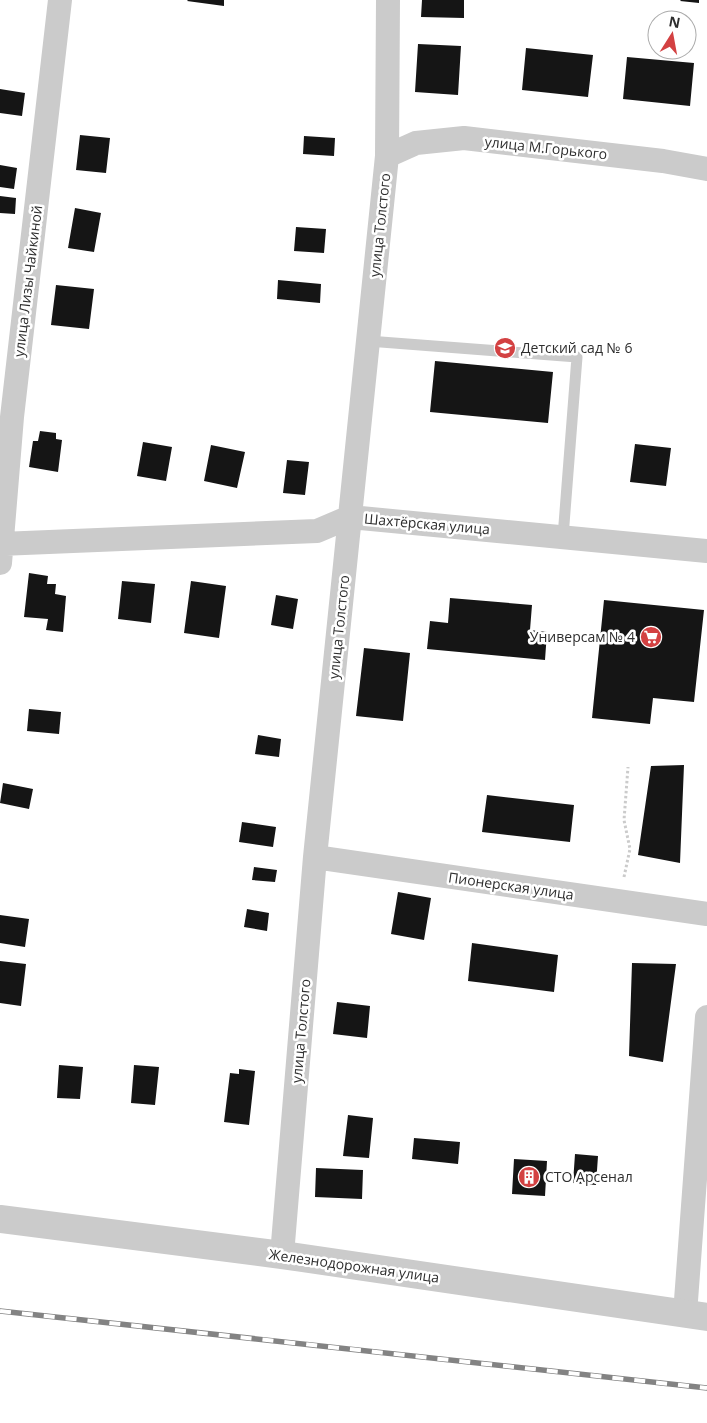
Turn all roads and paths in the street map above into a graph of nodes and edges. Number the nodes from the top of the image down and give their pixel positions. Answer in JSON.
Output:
{"nodes":[{"id":1,"x":60,"y":0,"type":"edge"},
{"id":2,"x":388,"y":0,"type":"edge"},
{"id":3,"x":387,"y":156,"type":"junction"},
{"id":4,"x":707,"y":169,"type":"edge"},
{"id":5,"x":368,"y":341,"type":"junction"},
{"id":6,"x":6,"y":417,"type":"edge"},
{"id":7,"x":350,"y":517,"type":"junction"},
{"id":8,"x":563,"y":537,"type":"junction"},
{"id":9,"x":1,"y":550,"type":"edge"},
{"id":10,"x":707,"y":551,"type":"edge"},
{"id":11,"x":628,"y":767,"type":"dead end"},
{"id":12,"x":315,"y":857,"type":"junction"},
{"id":13,"x":618,"y":902,"type":"junction"},
{"id":14,"x":707,"y":914,"type":"edge"},
{"id":15,"x":707,"y":1017,"type":"edge"},
{"id":16,"x":0,"y":1219,"type":"edge"},
{"id":17,"x":282,"y":1255,"type":"junction"},
{"id":18,"x":696,"y":1315,"type":"edge"}],
"edges":[{"from":1,"to":6,"type":"street","name":"улица Лизы Чайкиной"},
{"from":2,"to":3,"type":"street","name":"улица Толстого"},
{"from":3,"to":4,"type":"street","name":"улица М.Горького"},
{"from":3,"to":5,"type":"street","name":"улица Толстого"},
{"from":5,"to":7,"type":"street","name":"улица Толстого"},
{"from":5,"to":8,"type":"lane"},
{"from":6,"to":9,"type":"street","name":"улица Лизы Чайкиной"},
{"from":7,"to":8,"type":"street","name":"Шахтёрская улица"},
{"from":7,"to":9,"type":"street","name":"Шахтёрская улица"},
{"from":7,"to":12,"type":"street","name":"улица Толстого"},
{"from":8,"to":10,"type":"street","name":"Шахтёрская улица"},
{"from":11,"to":13,"type":"path"},
{"from":12,"to":13,"type":"street","name":"Пионерская улица"},
{"from":12,"to":17,"type":"street","name":"улица Толстого"},
{"from":13,"to":14,"type":"street","name":"Пионерская улица"},
{"from":15,"to":18,"type":"street"},
{"from":16,"to":17,"type":"street","name":"Железнодорожная улица"},
{"from":17,"to":18,"type":"street","name":"Железнодорожная улица"}]}
